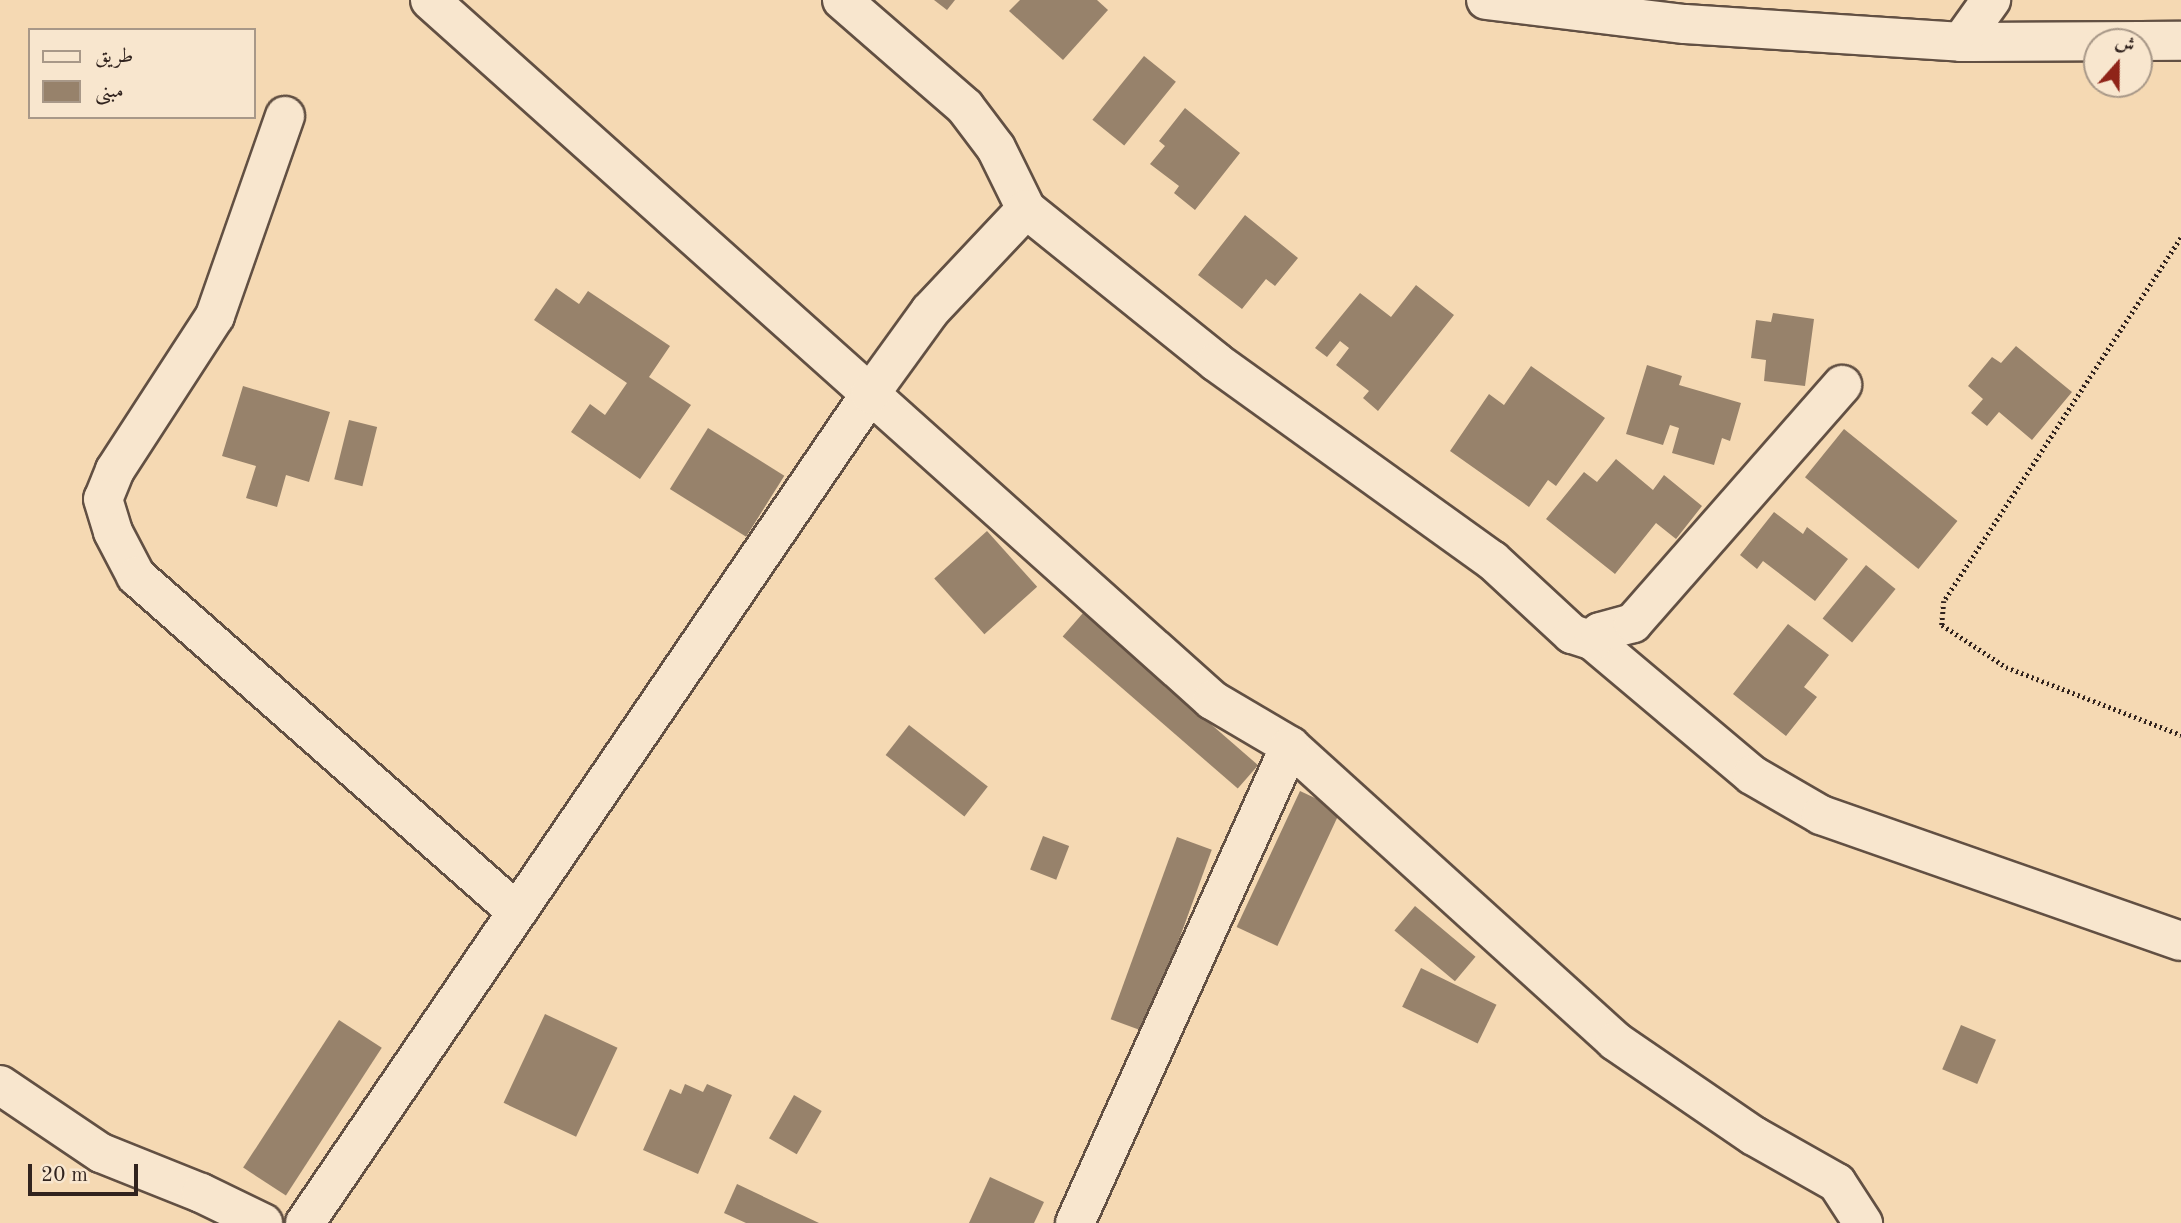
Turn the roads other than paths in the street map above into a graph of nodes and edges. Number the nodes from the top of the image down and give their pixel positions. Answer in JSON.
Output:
{"nodes":[{"id":1,"x":430,"y":0,"type":"edge"},
{"id":2,"x":842,"y":0,"type":"edge"},
{"id":3,"x":1486,"y":0,"type":"edge"},
{"id":4,"x":1991,"y":0,"type":"edge"},
{"id":5,"x":2181,"y":41,"type":"edge"},
{"id":6,"x":1961,"y":43,"type":"junction"},
{"id":7,"x":285,"y":116,"type":"dead end"},
{"id":8,"x":1026,"y":209,"type":"junction"},
{"id":9,"x":1842,"y":385,"type":"dead end"},
{"id":10,"x":870,"y":394,"type":"junction"},
{"id":11,"x":1593,"y":640,"type":"junction"},
{"id":12,"x":1290,"y":746,"type":"junction"},
{"id":13,"x":517,"y":912,"type":"junction"},
{"id":14,"x":2181,"y":941,"type":"edge"},
{"id":15,"x":0,"y":1085,"type":"edge"},
{"id":16,"x":262,"y":1223,"type":"edge"},
{"id":17,"x":305,"y":1223,"type":"edge"},
{"id":18,"x":1075,"y":1223,"type":"edge"},
{"id":19,"x":1863,"y":1223,"type":"edge"}],
"edges":[{"from":1,"to":10,"type":"street"},
{"from":2,"to":8,"type":"street"},
{"from":3,"to":6,"type":"street"},
{"from":4,"to":6,"type":"street"},
{"from":5,"to":6,"type":"street"},
{"from":7,"to":13,"type":"street"},
{"from":8,"to":10,"type":"street"},
{"from":8,"to":11,"type":"street"},
{"from":9,"to":11,"type":"street"},
{"from":10,"to":12,"type":"street"},
{"from":10,"to":13,"type":"street"},
{"from":11,"to":14,"type":"street"},
{"from":12,"to":18,"type":"street"},
{"from":12,"to":19,"type":"street"},
{"from":13,"to":17,"type":"street"},
{"from":15,"to":16,"type":"street"}]}
